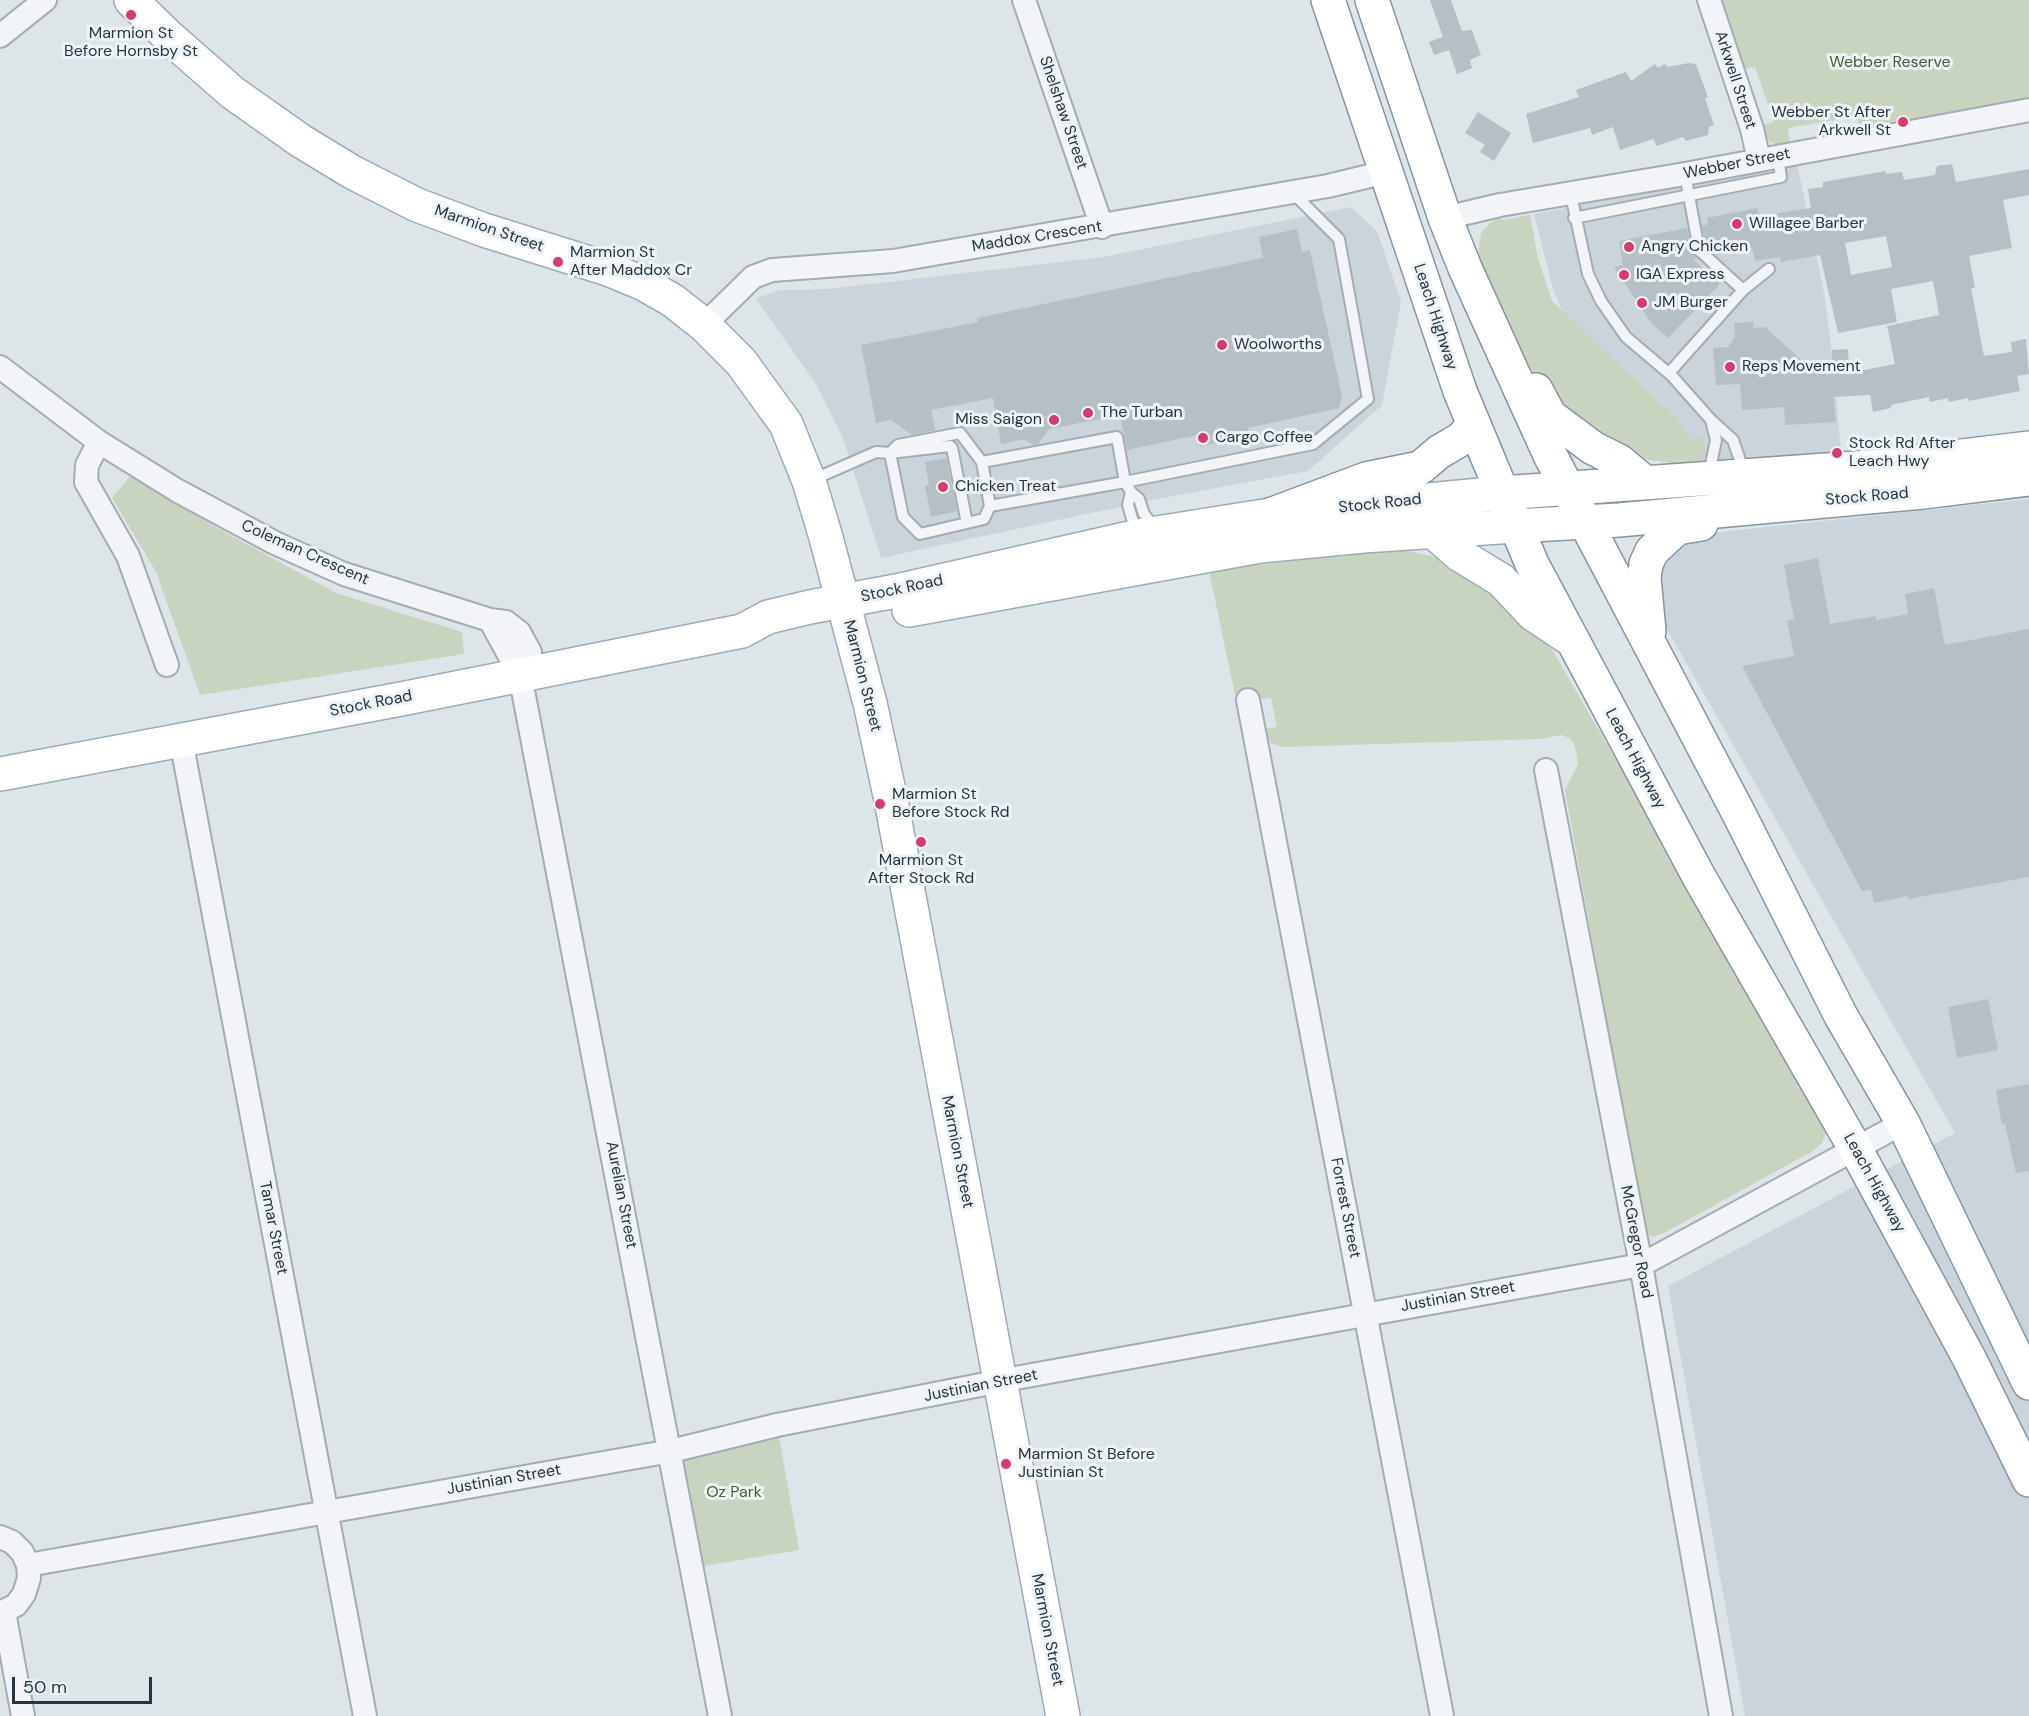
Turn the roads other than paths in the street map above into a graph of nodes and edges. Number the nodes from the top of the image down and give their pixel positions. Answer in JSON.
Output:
{"nodes":[{"id":1,"x":45,"y":0,"type":"edge"},
{"id":2,"x":131,"y":0,"type":"edge"},
{"id":3,"x":151,"y":0,"type":"edge"},
{"id":4,"x":1024,"y":0,"type":"edge"},
{"id":5,"x":1328,"y":0,"type":"edge"},
{"id":6,"x":1372,"y":0,"type":"edge"},
{"id":7,"x":1709,"y":0,"type":"edge"},
{"id":8,"x":0,"y":36,"type":"edge"},
{"id":9,"x":2029,"y":110,"type":"edge"},
{"id":10,"x":1769,"y":159,"type":"junction"},
{"id":11,"x":1386,"y":172,"type":"junction"},
{"id":12,"x":1687,"y":185,"type":"junction"},
{"id":13,"x":1293,"y":192,"type":"junction"},
{"id":14,"x":1571,"y":195,"type":"junction"},
{"id":15,"x":1445,"y":218,"type":"junction"},
{"id":16,"x":1574,"y":218,"type":"junction"},
{"id":17,"x":1102,"y":226,"type":"junction"},
{"id":18,"x":1769,"y":269,"type":"dead end"},
{"id":19,"x":1743,"y":290,"type":"junction"},
{"id":20,"x":710,"y":319,"type":"junction"},
{"id":21,"x":1489,"y":322,"type":"junction"},
{"id":22,"x":0,"y":367,"type":"edge"},
{"id":23,"x":1669,"y":373,"type":"junction"},
{"id":24,"x":1711,"y":420,"type":"junction"},
{"id":25,"x":1473,"y":426,"type":"junction"},
{"id":26,"x":99,"y":442,"type":"junction"},
{"id":27,"x":2029,"y":448,"type":"edge"},
{"id":28,"x":890,"y":453,"type":"junction"},
{"id":29,"x":982,"y":462,"type":"junction"},
{"id":30,"x":1746,"y":475,"type":"junction"},
{"id":31,"x":1708,"y":477,"type":"junction"},
{"id":32,"x":818,"y":478,"type":"junction"},
{"id":33,"x":2029,"y":479,"type":"edge"},
{"id":34,"x":1644,"y":482,"type":"junction"},
{"id":35,"x":1128,"y":487,"type":"junction"},
{"id":36,"x":1567,"y":488,"type":"junction"},
{"id":37,"x":1502,"y":493,"type":"junction"},
{"id":38,"x":990,"y":506,"type":"junction"},
{"id":39,"x":1760,"y":507,"type":"junction"},
{"id":40,"x":1270,"y":515,"type":"junction"},
{"id":41,"x":968,"y":523,"type":"junction"},
{"id":42,"x":1585,"y":523,"type":"junction"},
{"id":43,"x":1515,"y":526,"type":"junction"},
{"id":44,"x":1435,"y":533,"type":"junction"},
{"id":45,"x":1151,"y":546,"type":"junction"},
{"id":46,"x":856,"y":609,"type":"junction"},
{"id":47,"x":1572,"y":640,"type":"junction"},
{"id":48,"x":1651,"y":646,"type":"junction"},
{"id":49,"x":167,"y":665,"type":"dead end"},
{"id":50,"x":520,"y":675,"type":"junction"},
{"id":51,"x":1248,"y":700,"type":"dead end"},
{"id":52,"x":181,"y":740,"type":"junction"},
{"id":53,"x":1546,"y":770,"type":"dead end"},
{"id":54,"x":0,"y":774,"type":"edge"},
{"id":55,"x":1903,"y":1123,"type":"junction"},
{"id":56,"x":1855,"y":1148,"type":"junction"},
{"id":57,"x":1641,"y":1265,"type":"junction"},
{"id":58,"x":1365,"y":1313,"type":"junction"},
{"id":59,"x":1007,"y":1380,"type":"junction"},
{"id":60,"x":2029,"y":1383,"type":"edge"},
{"id":61,"x":670,"y":1451,"type":"junction"},
{"id":62,"x":2029,"y":1480,"type":"edge"},
{"id":63,"x":326,"y":1511,"type":"junction"},
{"id":64,"x":0,"y":1537,"type":"edge"},
{"id":65,"x":28,"y":1565,"type":"junction"},
{"id":66,"x":2,"y":1612,"type":"edge"},
{"id":67,"x":23,"y":1716,"type":"edge"},
{"id":68,"x":365,"y":1716,"type":"edge"},
{"id":69,"x":720,"y":1716,"type":"edge"},
{"id":70,"x":1063,"y":1716,"type":"edge"},
{"id":71,"x":1078,"y":1716,"type":"edge"},
{"id":72,"x":1442,"y":1716,"type":"edge"},
{"id":73,"x":1721,"y":1716,"type":"edge"}],
"edges":[{"from":1,"to":8,"type":"street"},
{"from":2,"to":20,"type":"main road","name":"Marmion Street"},
{"from":3,"to":20,"type":"main road","name":"Marmion Street"},
{"from":4,"to":17,"type":"street","name":"Shelshaw Street"},
{"from":5,"to":11,"type":"main road","name":"Leach Highway"},
{"from":6,"to":15,"type":"main road"},
{"from":7,"to":10,"type":"street","name":"Arkwell Street"},
{"from":9,"to":10,"type":"street","name":"Webber Street"},
{"from":10,"to":12,"type":"street","name":"Webber Street"},
{"from":11,"to":13,"type":"street","name":"Maddox Crescent"},
{"from":11,"to":25,"type":"main road","name":"Leach Highway"},
{"from":12,"to":14,"type":"street","name":"Webber Street"},
{"from":12,"to":16,"type":"lane"},
{"from":12,"to":19,"type":"lane"},
{"from":13,"to":17,"type":"street","name":"Maddox Crescent"},
{"from":13,"to":35,"type":"lane"},
{"from":14,"to":15,"type":"street","name":"Webber Street"},
{"from":14,"to":16,"type":"lane"},
{"from":15,"to":21,"type":"main road"},
{"from":16,"to":23,"type":"lane"},
{"from":17,"to":20,"type":"street","name":"Maddox Crescent"},
{"from":18,"to":19,"type":"lane"},
{"from":19,"to":23,"type":"lane"},
{"from":20,"to":32,"type":"main road","name":"Marmion Street"},
{"from":21,"to":34,"type":"main road"},
{"from":21,"to":36,"type":"main road"},
{"from":22,"to":26,"type":"street","name":"Coleman Crescent"},
{"from":23,"to":24,"type":"lane"},
{"from":24,"to":30,"type":"lane"},
{"from":24,"to":31,"type":"lane"},
{"from":25,"to":37,"type":"main road","name":"Leach Highway"},
{"from":25,"to":40,"type":"main road"},
{"from":26,"to":49,"type":"street"},
{"from":26,"to":50,"type":"street","name":"Coleman Crescent"},
{"from":27,"to":30,"type":"main road","name":"Stock Road"},
{"from":28,"to":29,"type":"lane"},
{"from":28,"to":32,"type":"lane"},
{"from":28,"to":41,"type":"lane"},
{"from":28,"to":41,"type":"lane"},
{"from":29,"to":35,"type":"lane"},
{"from":29,"to":38,"type":"lane"},
{"from":30,"to":31,"type":"main road","name":"Stock Road"},
{"from":31,"to":34,"type":"main road","name":"Stock Road"},
{"from":32,"to":46,"type":"main road","name":"Marmion Street"},
{"from":33,"to":39,"type":"main road","name":"Stock Road"},
{"from":34,"to":36,"type":"main road","name":"Stock Road"},
{"from":35,"to":38,"type":"lane"},
{"from":35,"to":45,"type":"lane"},
{"from":35,"to":45,"type":"lane"},
{"from":36,"to":37,"type":"main road","name":"Stock Road"},
{"from":36,"to":42,"type":"main road"},
{"from":37,"to":40,"type":"main road","name":"Stock Road"},
{"from":37,"to":43,"type":"main road","name":"Leach Highway"},
{"from":38,"to":41,"type":"lane"},
{"from":39,"to":42,"type":"main road","name":"Stock Road"},
{"from":39,"to":48,"type":"main road"},
{"from":40,"to":45,"type":"main road","name":"Stock Road"},
{"from":42,"to":43,"type":"main road","name":"Stock Road"},
{"from":42,"to":48,"type":"main road"},
{"from":43,"to":44,"type":"main road","name":"Stock Road"},
{"from":43,"to":47,"type":"main road","name":"Leach Highway"},
{"from":44,"to":45,"type":"main road","name":"Stock Road"},
{"from":44,"to":47,"type":"main road"},
{"from":45,"to":46,"type":"main road","name":"Stock Road"},
{"from":46,"to":50,"type":"main road","name":"Stock Road"},
{"from":46,"to":59,"type":"main road","name":"Marmion Street"},
{"from":47,"to":56,"type":"main road","name":"Leach Highway"},
{"from":48,"to":55,"type":"main road"},
{"from":50,"to":52,"type":"main road","name":"Stock Road"},
{"from":50,"to":61,"type":"street","name":"Aurelian Street"},
{"from":51,"to":58,"type":"street","name":"Forrest Street"},
{"from":52,"to":54,"type":"main road","name":"Stock Road"},
{"from":52,"to":63,"type":"street","name":"Tamar Street"},
{"from":53,"to":57,"type":"street","name":"McGregor Road"},
{"from":55,"to":56,"type":"street","name":"Justinian Street"},
{"from":55,"to":60,"type":"main road"},
{"from":56,"to":57,"type":"street","name":"Justinian Street"},
{"from":56,"to":62,"type":"main road","name":"Leach Highway"},
{"from":57,"to":58,"type":"street","name":"Justinian Street"},
{"from":57,"to":73,"type":"street","name":"McGregor Road"},
{"from":58,"to":59,"type":"street","name":"Justinian Street"},
{"from":58,"to":72,"type":"street","name":"Forrest Street"},
{"from":59,"to":61,"type":"street","name":"Justinian Street"},
{"from":59,"to":70,"type":"main road","name":"Marmion Street"},
{"from":59,"to":71,"type":"main road","name":"Marmion Street"},
{"from":61,"to":63,"type":"street","name":"Justinian Street"},
{"from":61,"to":69,"type":"street","name":"Aurelian Street"},
{"from":63,"to":65,"type":"street","name":"Justinian Street"},
{"from":63,"to":68,"type":"street","name":"Tamar Street"},
{"from":64,"to":65,"type":"street"},
{"from":65,"to":66,"type":"street"},
{"from":66,"to":67,"type":"street"}]}
